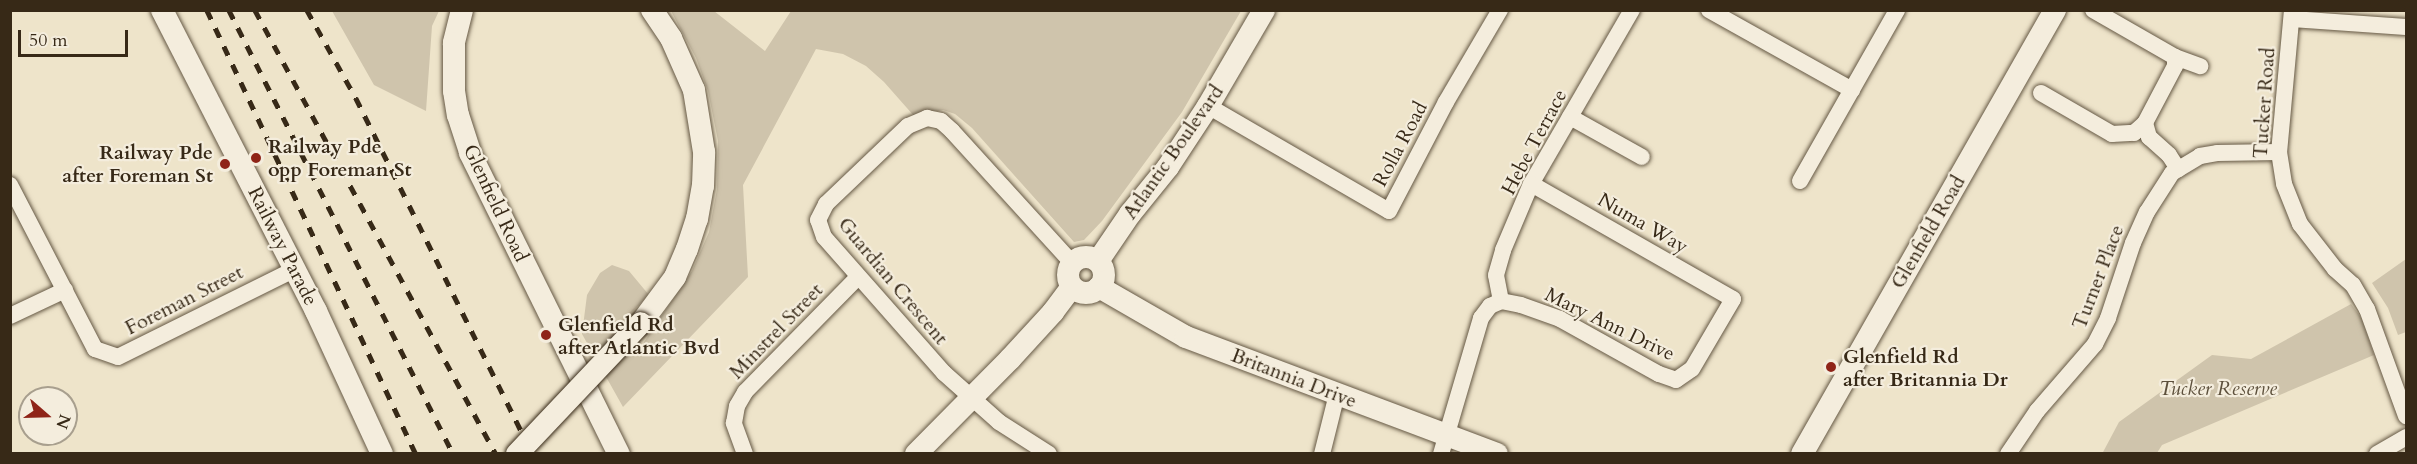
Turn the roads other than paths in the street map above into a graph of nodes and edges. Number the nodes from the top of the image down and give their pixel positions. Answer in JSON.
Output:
{"nodes":[{"id":1,"x":162,"y":10,"type":"edge"},
{"id":2,"x":462,"y":10,"type":"edge"},
{"id":3,"x":652,"y":10,"type":"edge"},
{"id":4,"x":1264,"y":10,"type":"edge"},
{"id":5,"x":1500,"y":10,"type":"edge"},
{"id":6,"x":1632,"y":10,"type":"edge"},
{"id":7,"x":1709,"y":10,"type":"edge"},
{"id":8,"x":1898,"y":10,"type":"edge"},
{"id":9,"x":2055,"y":10,"type":"edge"},
{"id":10,"x":2093,"y":10,"type":"edge"},
{"id":11,"x":2292,"y":15,"type":"edge"},
{"id":12,"x":2406,"y":27,"type":"edge"},
{"id":13,"x":2175,"y":57,"type":"junction"},
{"id":14,"x":2200,"y":66,"type":"dead end"},
{"id":15,"x":1852,"y":90,"type":"junction"},
{"id":16,"x":2041,"y":93,"type":"dead end"},
{"id":17,"x":1209,"y":106,"type":"junction"},
{"id":18,"x":1570,"y":117,"type":"junction"},
{"id":19,"x":2145,"y":123,"type":"junction"},
{"id":20,"x":2279,"y":152,"type":"junction"},
{"id":21,"x":1642,"y":158,"type":"dead end"},
{"id":22,"x":2178,"y":169,"type":"junction"},
{"id":23,"x":1800,"y":181,"type":"dead end"},
{"id":24,"x":1531,"y":184,"type":"junction"},
{"id":25,"x":10,"y":185,"type":"edge"},
{"id":26,"x":1098,"y":261,"type":"junction"},
{"id":27,"x":1072,"y":263,"type":"junction"},
{"id":28,"x":295,"y":269,"type":"junction"},
{"id":29,"x":858,"y":277,"type":"junction"},
{"id":30,"x":1072,"y":287,"type":"junction"},
{"id":31,"x":1099,"y":287,"type":"junction"},
{"id":32,"x":65,"y":290,"type":"junction"},
{"id":33,"x":1733,"y":299,"type":"joint"},
{"id":34,"x":1501,"y":300,"type":"junction"},
{"id":35,"x":10,"y":316,"type":"edge"},
{"id":36,"x":1337,"y":394,"type":"junction"},
{"id":37,"x":972,"y":398,"type":"junction"},
{"id":38,"x":2406,"y":416,"type":"edge"},
{"id":39,"x":2406,"y":437,"type":"edge"},
{"id":40,"x":1444,"y":444,"type":"edge"},
{"id":41,"x":381,"y":453,"type":"edge"},
{"id":42,"x":517,"y":453,"type":"edge"},
{"id":43,"x":619,"y":453,"type":"edge"},
{"id":44,"x":745,"y":453,"type":"edge"},
{"id":45,"x":916,"y":453,"type":"edge"},
{"id":46,"x":1049,"y":453,"type":"edge"},
{"id":47,"x":1322,"y":453,"type":"edge"},
{"id":48,"x":1497,"y":453,"type":"edge"},
{"id":49,"x":1802,"y":453,"type":"edge"},
{"id":50,"x":2008,"y":453,"type":"edge"},
{"id":51,"x":2377,"y":453,"type":"edge"}],
"edges":[{"from":1,"to":28,"type":"street","name":"Railway Parade"},
{"from":2,"to":43,"type":"street","name":"Glenfield Road"},
{"from":3,"to":42,"type":"street","bridge":true},
{"from":4,"to":17,"type":"street","name":"Atlantic Boulevard"},
{"from":5,"to":17,"type":"street","name":"Rolla Road"},
{"from":6,"to":18,"type":"street","name":"Hebe Terrace"},
{"from":7,"to":15,"type":"street"},
{"from":8,"to":15,"type":"street"},
{"from":9,"to":49,"type":"street","name":"Glenfield Road"},
{"from":10,"to":13,"type":"street"},
{"from":11,"to":12,"type":"street"},
{"from":11,"to":20,"type":"street","name":"Tucker Road"},
{"from":13,"to":14,"type":"street"},
{"from":13,"to":19,"type":"street"},
{"from":15,"to":23,"type":"street"},
{"from":16,"to":19,"type":"street"},
{"from":17,"to":26,"type":"street","name":"Atlantic Boulevard"},
{"from":18,"to":21,"type":"street"},
{"from":18,"to":24,"type":"street","name":"Hebe Terrace"},
{"from":19,"to":22,"type":"street"},
{"from":20,"to":22,"type":"street","name":"Turner Place"},
{"from":20,"to":38,"type":"street","name":"Tucker Road"},
{"from":22,"to":50,"type":"street","name":"Turner Place"},
{"from":24,"to":33,"type":"street","name":"Numa Way"},
{"from":24,"to":34,"type":"street","name":"Hebe Terrace"},
{"from":25,"to":32,"type":"street","name":"Foreman Street"},
{"from":26,"to":27,"type":"street"},
{"from":26,"to":31,"type":"street"},
{"from":27,"to":29,"type":"street","name":"Guardian Crescent"},
{"from":27,"to":30,"type":"street"},
{"from":28,"to":32,"type":"street","name":"Foreman Street"},
{"from":28,"to":41,"type":"street","name":"Railway Parade"},
{"from":29,"to":37,"type":"street","name":"Guardian Crescent"},
{"from":29,"to":44,"type":"street","name":"Minstrel Street"},
{"from":30,"to":31,"type":"street"},
{"from":30,"to":37,"type":"street"},
{"from":31,"to":36,"type":"street","name":"Britannia Drive"},
{"from":32,"to":35,"type":"street"},
{"from":33,"to":34,"type":"street","name":"Mary Ann Drive"},
{"from":34,"to":40,"type":"street"},
{"from":36,"to":40,"type":"street","name":"Britannia Drive"},
{"from":36,"to":47,"type":"street"},
{"from":37,"to":45,"type":"street"},
{"from":37,"to":46,"type":"street","name":"Guardian Crescent"},
{"from":39,"to":51,"type":"street"},
{"from":40,"to":48,"type":"street","name":"Britannia Drive"}]}
